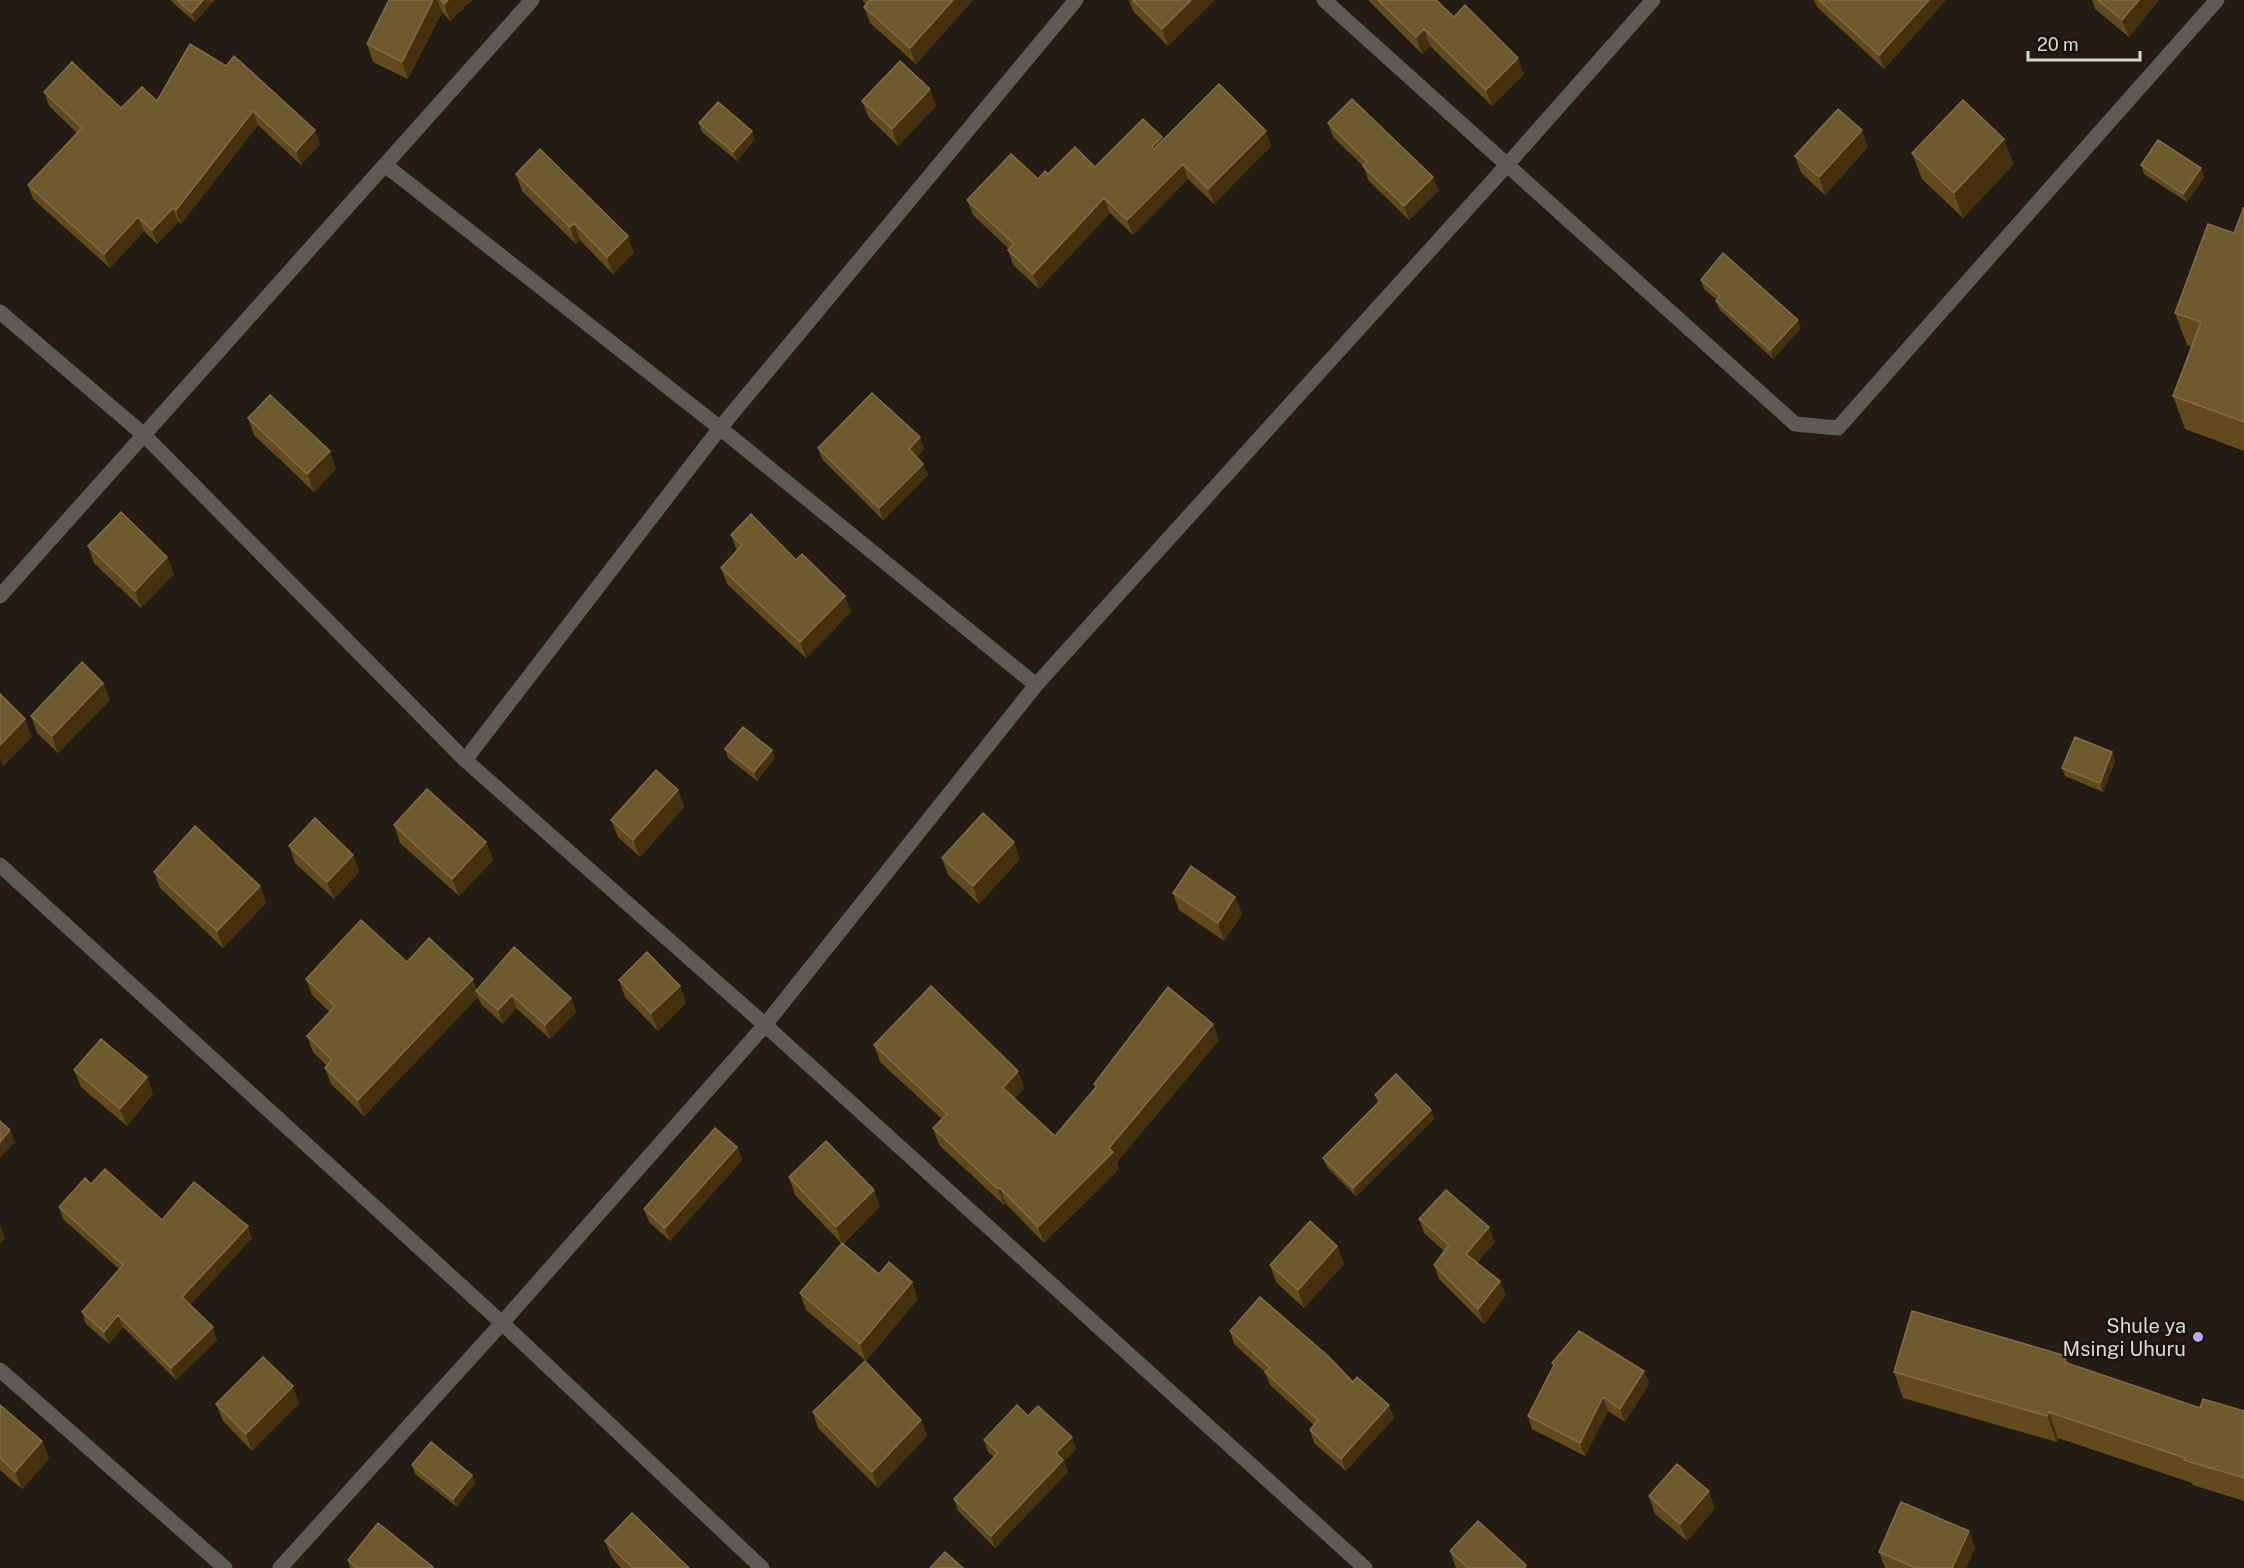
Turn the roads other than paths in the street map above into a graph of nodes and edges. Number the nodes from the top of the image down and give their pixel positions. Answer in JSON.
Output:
{"nodes":[{"id":1,"x":532,"y":0,"type":"edge"},
{"id":2,"x":1076,"y":0,"type":"edge"},
{"id":3,"x":1324,"y":0,"type":"edge"},
{"id":4,"x":1653,"y":0,"type":"edge"},
{"id":5,"x":2217,"y":0,"type":"edge"},
{"id":6,"x":385,"y":165,"type":"junction"},
{"id":7,"x":1507,"y":165,"type":"junction"},
{"id":8,"x":0,"y":312,"type":"edge"},
{"id":9,"x":720,"y":428,"type":"junction"},
{"id":10,"x":144,"y":435,"type":"junction"},
{"id":11,"x":0,"y":596,"type":"edge"},
{"id":12,"x":1036,"y":685,"type":"junction"},
{"id":13,"x":465,"y":760,"type":"junction"},
{"id":14,"x":0,"y":865,"type":"edge"},
{"id":15,"x":765,"y":1025,"type":"junction"},
{"id":16,"x":502,"y":1323,"type":"junction"},
{"id":17,"x":0,"y":1370,"type":"edge"},
{"id":18,"x":225,"y":1568,"type":"edge"},
{"id":19,"x":280,"y":1568,"type":"edge"},
{"id":20,"x":762,"y":1568,"type":"edge"},
{"id":21,"x":1365,"y":1568,"type":"edge"}],
"edges":[{"from":1,"to":6,"type":"street"},
{"from":2,"to":9,"type":"street"},
{"from":3,"to":7,"type":"street"},
{"from":4,"to":7,"type":"street"},
{"from":5,"to":7,"type":"street"},
{"from":6,"to":9,"type":"street"},
{"from":6,"to":10,"type":"street"},
{"from":7,"to":12,"type":"street"},
{"from":8,"to":10,"type":"street"},
{"from":9,"to":12,"type":"street"},
{"from":9,"to":13,"type":"street"},
{"from":10,"to":11,"type":"street"},
{"from":10,"to":13,"type":"street"},
{"from":12,"to":15,"type":"street"},
{"from":13,"to":15,"type":"street"},
{"from":14,"to":16,"type":"street"},
{"from":15,"to":16,"type":"street"},
{"from":15,"to":21,"type":"street"},
{"from":16,"to":19,"type":"street"},
{"from":16,"to":20,"type":"street"},
{"from":17,"to":18,"type":"street"}]}
